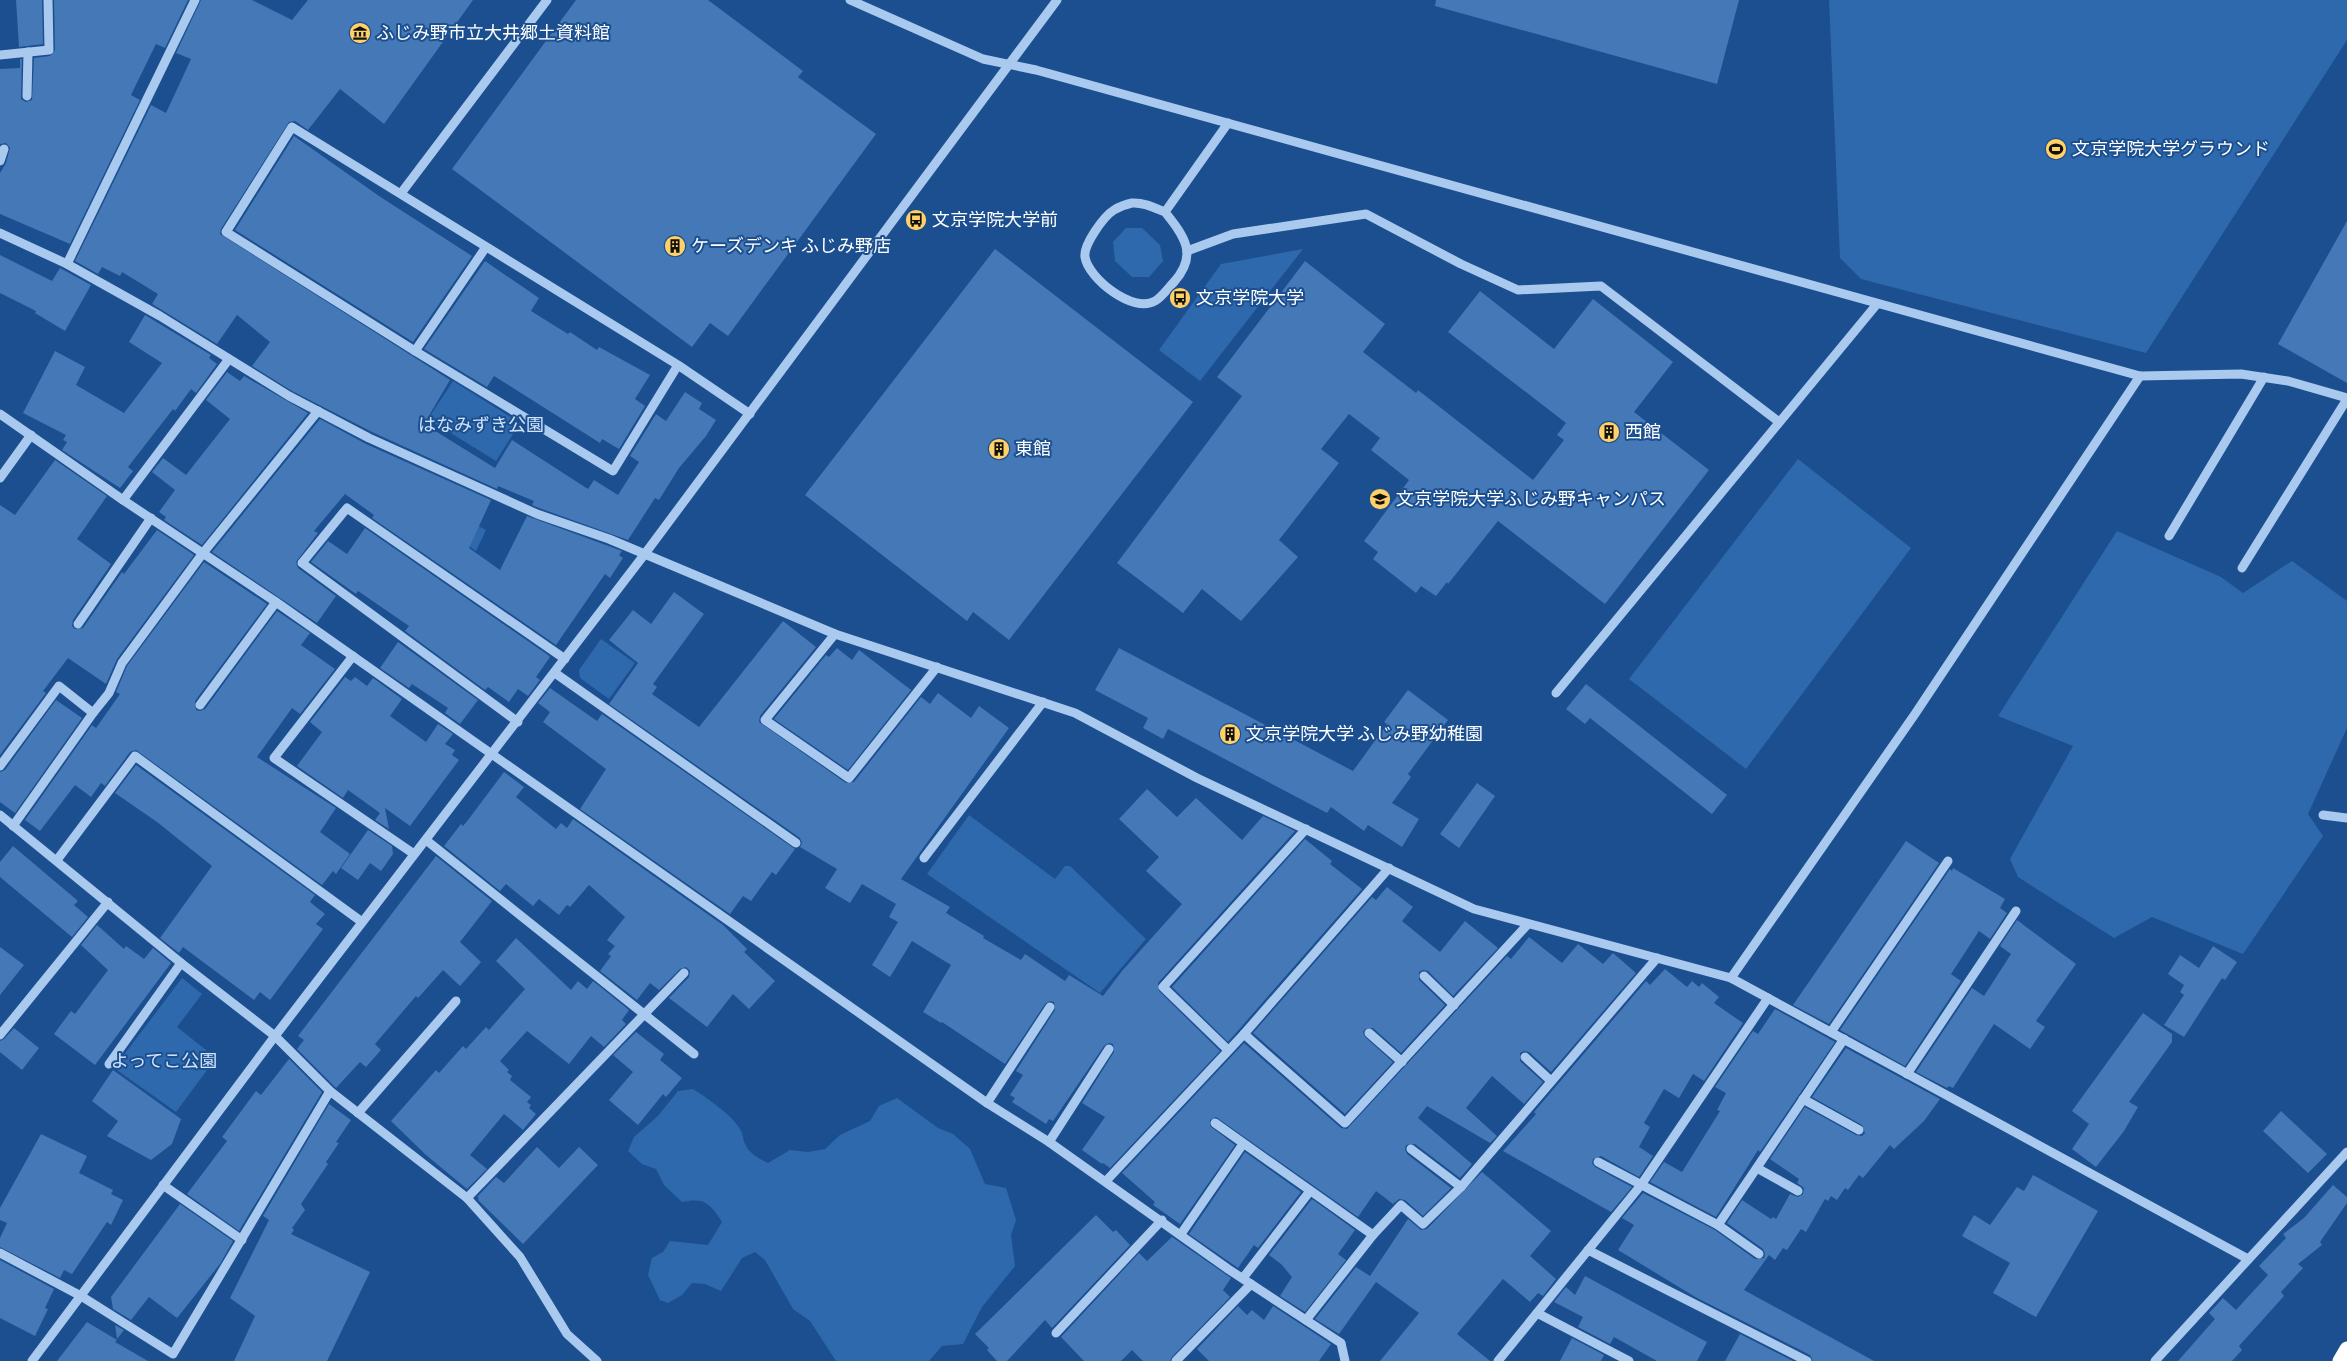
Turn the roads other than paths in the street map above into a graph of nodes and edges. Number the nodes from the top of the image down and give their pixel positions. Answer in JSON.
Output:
{"nodes":[{"id":1,"x":48,"y":0,"type":"edge"},
{"id":2,"x":195,"y":0,"type":"edge"},
{"id":3,"x":547,"y":0,"type":"edge"},
{"id":4,"x":850,"y":0,"type":"edge"},
{"id":5,"x":1057,"y":0,"type":"edge"},
{"id":6,"x":28,"y":52,"type":"junction"},
{"id":7,"x":0,"y":55,"type":"edge"},
{"id":8,"x":1008,"y":65,"type":"junction"},
{"id":9,"x":27,"y":96,"type":"dead end"},
{"id":10,"x":1228,"y":124,"type":"junction"},
{"id":11,"x":4,"y":150,"type":"dead end"},
{"id":12,"x":0,"y":161,"type":"edge"},
{"id":13,"x":402,"y":192,"type":"junction"},
{"id":14,"x":1165,"y":212,"type":"junction"},
{"id":15,"x":0,"y":233,"type":"edge"},
{"id":16,"x":486,"y":247,"type":"junction"},
{"id":17,"x":1187,"y":251,"type":"junction"},
{"id":18,"x":67,"y":264,"type":"junction"},
{"id":19,"x":1877,"y":304,"type":"junction"},
{"id":20,"x":415,"y":351,"type":"junction"},
{"id":21,"x":229,"y":358,"type":"junction"},
{"id":22,"x":678,"y":365,"type":"junction"},
{"id":23,"x":2140,"y":376,"type":"junction"},
{"id":24,"x":2264,"y":377,"type":"junction"},
{"id":25,"x":2347,"y":399,"type":"edge"},
{"id":26,"x":318,"y":411,"type":"junction"},
{"id":27,"x":0,"y":414,"type":"edge"},
{"id":28,"x":750,"y":414,"type":"junction"},
{"id":29,"x":1779,"y":422,"type":"junction"},
{"id":30,"x":31,"y":435,"type":"junction"},
{"id":31,"x":0,"y":478,"type":"edge"},
{"id":32,"x":123,"y":500,"type":"junction"},
{"id":33,"x":151,"y":518,"type":"junction"},
{"id":34,"x":2169,"y":536,"type":"dead end"},
{"id":35,"x":204,"y":553,"type":"junction"},
{"id":36,"x":644,"y":555,"type":"junction"},
{"id":37,"x":2242,"y":568,"type":"dead end"},
{"id":38,"x":276,"y":602,"type":"junction"},
{"id":39,"x":78,"y":624,"type":"dead end"},
{"id":40,"x":836,"y":634,"type":"junction"},
{"id":41,"x":353,"y":656,"type":"junction"},
{"id":42,"x":565,"y":659,"type":"junction"},
{"id":43,"x":937,"y":667,"type":"junction"},
{"id":44,"x":554,"y":673,"type":"junction"},
{"id":45,"x":1556,"y":693,"type":"dead end"},
{"id":46,"x":1043,"y":702,"type":"junction"},
{"id":47,"x":200,"y":705,"type":"dead end"},
{"id":48,"x":93,"y":713,"type":"junction"},
{"id":49,"x":518,"y":722,"type":"junction"},
{"id":50,"x":492,"y":755,"type":"junction"},
{"id":51,"x":0,"y":766,"type":"edge"},
{"id":52,"x":0,"y":815,"type":"edge"},
{"id":53,"x":2323,"y":815,"type":"dead end"},
{"id":54,"x":2347,"y":818,"type":"edge"},
{"id":55,"x":13,"y":826,"type":"junction"},
{"id":56,"x":1306,"y":829,"type":"junction"},
{"id":57,"x":426,"y":840,"type":"junction"},
{"id":58,"x":796,"y":842,"type":"dead end"},
{"id":59,"x":414,"y":854,"type":"junction"},
{"id":60,"x":924,"y":858,"type":"dead end"},
{"id":61,"x":57,"y":860,"type":"junction"},
{"id":62,"x":1948,"y":861,"type":"dead end"},
{"id":63,"x":1389,"y":868,"type":"junction"},
{"id":64,"x":108,"y":902,"type":"junction"},
{"id":65,"x":2016,"y":911,"type":"dead end"},
{"id":66,"x":362,"y":922,"type":"junction"},
{"id":67,"x":1528,"y":924,"type":"junction"},
{"id":68,"x":1657,"y":958,"type":"junction"},
{"id":69,"x":181,"y":964,"type":"junction"},
{"id":70,"x":684,"y":973,"type":"dead end"},
{"id":71,"x":1424,"y":976,"type":"dead end"},
{"id":72,"x":1731,"y":978,"type":"junction"},
{"id":73,"x":1768,"y":998,"type":"junction"},
{"id":74,"x":456,"y":1001,"type":"dead end"},
{"id":75,"x":1454,"y":1004,"type":"junction"},
{"id":76,"x":1050,"y":1007,"type":"dead end"},
{"id":77,"x":644,"y":1014,"type":"junction"},
{"id":78,"x":1831,"y":1032,"type":"junction"},
{"id":79,"x":1369,"y":1033,"type":"dead end"},
{"id":80,"x":1244,"y":1034,"type":"junction"},
{"id":81,"x":0,"y":1035,"type":"edge"},
{"id":82,"x":275,"y":1036,"type":"junction"},
{"id":83,"x":1844,"y":1039,"type":"junction"},
{"id":84,"x":1109,"y":1049,"type":"dead end"},
{"id":85,"x":1228,"y":1050,"type":"junction"},
{"id":86,"x":694,"y":1054,"type":"dead end"},
{"id":87,"x":1525,"y":1057,"type":"dead end"},
{"id":88,"x":1402,"y":1062,"type":"junction"},
{"id":89,"x":109,"y":1064,"type":"dead end"},
{"id":90,"x":1907,"y":1074,"type":"junction"},
{"id":91,"x":1552,"y":1081,"type":"junction"},
{"id":92,"x":330,"y":1091,"type":"junction"},
{"id":93,"x":1804,"y":1099,"type":"junction"},
{"id":94,"x":987,"y":1104,"type":"junction"},
{"id":95,"x":358,"y":1113,"type":"junction"},
{"id":96,"x":1215,"y":1123,"type":"dead end"},
{"id":97,"x":1859,"y":1130,"type":"dead end"},
{"id":98,"x":1049,"y":1142,"type":"junction"},
{"id":99,"x":1243,"y":1144,"type":"junction"},
{"id":100,"x":1411,"y":1149,"type":"dead end"},
{"id":101,"x":2347,"y":1152,"type":"edge"},
{"id":102,"x":1598,"y":1162,"type":"dead end"},
{"id":103,"x":1757,"y":1168,"type":"junction"},
{"id":104,"x":1106,"y":1181,"type":"junction"},
{"id":105,"x":163,"y":1185,"type":"junction"},
{"id":106,"x":1641,"y":1185,"type":"junction"},
{"id":107,"x":1461,"y":1187,"type":"junction"},
{"id":108,"x":1310,"y":1191,"type":"junction"},
{"id":109,"x":1798,"y":1191,"type":"dead end"},
{"id":110,"x":467,"y":1198,"type":"junction"},
{"id":111,"x":1162,"y":1220,"type":"junction"},
{"id":112,"x":1718,"y":1225,"type":"junction"},
{"id":113,"x":1181,"y":1234,"type":"junction"},
{"id":114,"x":1373,"y":1236,"type":"junction"},
{"id":115,"x":242,"y":1240,"type":"junction"},
{"id":116,"x":1588,"y":1250,"type":"junction"},
{"id":117,"x":0,"y":1253,"type":"edge"},
{"id":118,"x":1759,"y":1254,"type":"dead end"},
{"id":119,"x":2248,"y":1259,"type":"junction"},
{"id":120,"x":1243,"y":1278,"type":"junction"},
{"id":121,"x":1251,"y":1284,"type":"junction"},
{"id":122,"x":81,"y":1296,"type":"junction"},
{"id":123,"x":1537,"y":1313,"type":"junction"},
{"id":124,"x":1306,"y":1320,"type":"junction"},
{"id":125,"x":1056,"y":1333,"type":"dead end"},
{"id":126,"x":2347,"y":1349,"type":"edge"},
{"id":127,"x":32,"y":1361,"type":"edge"},
{"id":128,"x":597,"y":1361,"type":"edge"},
{"id":129,"x":1176,"y":1361,"type":"edge"},
{"id":130,"x":1345,"y":1361,"type":"edge"},
{"id":131,"x":1498,"y":1361,"type":"edge"},
{"id":132,"x":1629,"y":1361,"type":"edge"},
{"id":133,"x":1807,"y":1361,"type":"edge"},
{"id":134,"x":2155,"y":1361,"type":"edge"},
{"id":135,"x":2340,"y":1361,"type":"edge"}],
"edges":[{"from":1,"to":6,"type":"street"},
{"from":2,"to":18,"type":"street"},
{"from":3,"to":13,"type":"street"},
{"from":4,"to":8,"type":"street"},
{"from":5,"to":8,"type":"street"},
{"from":6,"to":7,"type":"street"},
{"from":6,"to":9,"type":"street"},
{"from":8,"to":10,"type":"street"},
{"from":8,"to":28,"type":"street"},
{"from":10,"to":14,"type":"street"},
{"from":10,"to":19,"type":"street"},
{"from":11,"to":12,"type":"street"},
{"from":13,"to":16,"type":"street"},
{"from":13,"to":20,"type":"street"},
{"from":14,"to":17,"type":"street"},
{"from":14,"to":17,"type":"street"},
{"from":15,"to":18,"type":"street"},
{"from":16,"to":20,"type":"street"},
{"from":16,"to":22,"type":"street"},
{"from":17,"to":29,"type":"street"},
{"from":18,"to":21,"type":"street"},
{"from":19,"to":23,"type":"street"},
{"from":19,"to":29,"type":"street"},
{"from":20,"to":22,"type":"street"},
{"from":21,"to":26,"type":"street"},
{"from":21,"to":32,"type":"street"},
{"from":22,"to":28,"type":"street"},
{"from":23,"to":24,"type":"street"},
{"from":23,"to":72,"type":"street"},
{"from":24,"to":25,"type":"street"},
{"from":24,"to":34,"type":"street"},
{"from":25,"to":37,"type":"street"},
{"from":26,"to":35,"type":"street"},
{"from":26,"to":36,"type":"street"},
{"from":27,"to":30,"type":"street"},
{"from":28,"to":36,"type":"street"},
{"from":29,"to":45,"type":"street"},
{"from":30,"to":31,"type":"street"},
{"from":30,"to":32,"type":"street"},
{"from":32,"to":33,"type":"street"},
{"from":33,"to":35,"type":"street"},
{"from":33,"to":39,"type":"street"},
{"from":35,"to":38,"type":"street"},
{"from":35,"to":48,"type":"street"},
{"from":36,"to":40,"type":"street"},
{"from":36,"to":42,"type":"street"},
{"from":38,"to":41,"type":"street"},
{"from":38,"to":47,"type":"street"},
{"from":40,"to":43,"type":"street"},
{"from":40,"to":43,"type":"street"},
{"from":41,"to":50,"type":"street"},
{"from":41,"to":59,"type":"street"},
{"from":42,"to":44,"type":"street"},
{"from":42,"to":49,"type":"street"},
{"from":43,"to":46,"type":"street"},
{"from":44,"to":49,"type":"street"},
{"from":44,"to":58,"type":"street"},
{"from":46,"to":56,"type":"street"},
{"from":46,"to":60,"type":"street"},
{"from":48,"to":51,"type":"street"},
{"from":48,"to":55,"type":"street"},
{"from":49,"to":50,"type":"street"},
{"from":50,"to":57,"type":"street"},
{"from":50,"to":94,"type":"street"},
{"from":52,"to":55,"type":"street"},
{"from":53,"to":54,"type":"street"},
{"from":55,"to":61,"type":"street"},
{"from":56,"to":63,"type":"street"},
{"from":56,"to":85,"type":"street"},
{"from":57,"to":59,"type":"street"},
{"from":57,"to":77,"type":"street"},
{"from":59,"to":66,"type":"street"},
{"from":61,"to":64,"type":"street"},
{"from":61,"to":66,"type":"street"},
{"from":62,"to":78,"type":"street"},
{"from":63,"to":67,"type":"street"},
{"from":63,"to":80,"type":"street"},
{"from":64,"to":69,"type":"street"},
{"from":64,"to":81,"type":"street"},
{"from":65,"to":90,"type":"street"},
{"from":66,"to":82,"type":"street"},
{"from":67,"to":68,"type":"street"},
{"from":67,"to":75,"type":"street"},
{"from":68,"to":72,"type":"street"},
{"from":68,"to":91,"type":"street"},
{"from":69,"to":82,"type":"street"},
{"from":69,"to":89,"type":"street"},
{"from":70,"to":77,"type":"street"},
{"from":71,"to":75,"type":"street"},
{"from":72,"to":73,"type":"street"},
{"from":73,"to":78,"type":"street"},
{"from":73,"to":106,"type":"street"},
{"from":74,"to":95,"type":"street"},
{"from":75,"to":88,"type":"street"},
{"from":76,"to":94,"type":"street"},
{"from":77,"to":86,"type":"street"},
{"from":77,"to":110,"type":"street"},
{"from":78,"to":83,"type":"street"},
{"from":79,"to":88,"type":"street"},
{"from":80,"to":85,"type":"street"},
{"from":80,"to":88,"type":"street"},
{"from":82,"to":92,"type":"street"},
{"from":82,"to":105,"type":"street"},
{"from":83,"to":90,"type":"street"},
{"from":83,"to":93,"type":"street"},
{"from":84,"to":98,"type":"street"},
{"from":85,"to":104,"type":"street"},
{"from":87,"to":91,"type":"street"},
{"from":90,"to":119,"type":"street"},
{"from":91,"to":107,"type":"street"},
{"from":92,"to":95,"type":"street"},
{"from":92,"to":115,"type":"street"},
{"from":93,"to":97,"type":"street"},
{"from":93,"to":103,"type":"street"},
{"from":94,"to":98,"type":"street"},
{"from":95,"to":110,"type":"street"},
{"from":96,"to":99,"type":"street"},
{"from":98,"to":104,"type":"street"},
{"from":99,"to":108,"type":"street"},
{"from":99,"to":113,"type":"street"},
{"from":100,"to":107,"type":"street"},
{"from":101,"to":119,"type":"street"},
{"from":102,"to":106,"type":"street"},
{"from":103,"to":109,"type":"street"},
{"from":103,"to":112,"type":"street"},
{"from":104,"to":111,"type":"street"},
{"from":105,"to":115,"type":"street"},
{"from":105,"to":122,"type":"street"},
{"from":106,"to":112,"type":"street"},
{"from":106,"to":116,"type":"street"},
{"from":107,"to":114,"type":"street"},
{"from":108,"to":114,"type":"street"},
{"from":108,"to":120,"type":"street"},
{"from":110,"to":128,"type":"street"},
{"from":111,"to":113,"type":"street"},
{"from":111,"to":125,"type":"street"},
{"from":112,"to":118,"type":"street"},
{"from":113,"to":120,"type":"street"},
{"from":114,"to":124,"type":"street"},
{"from":115,"to":122,"type":"street"},
{"from":116,"to":123,"type":"street"},
{"from":116,"to":133,"type":"street"},
{"from":117,"to":122,"type":"street"},
{"from":119,"to":134,"type":"street"},
{"from":120,"to":121,"type":"street"},
{"from":121,"to":124,"type":"street"},
{"from":121,"to":129,"type":"street"},
{"from":122,"to":127,"type":"street"},
{"from":123,"to":131,"type":"street"},
{"from":123,"to":132,"type":"street"},
{"from":124,"to":130,"type":"street"},
{"from":126,"to":135,"type":"highway"}]}
